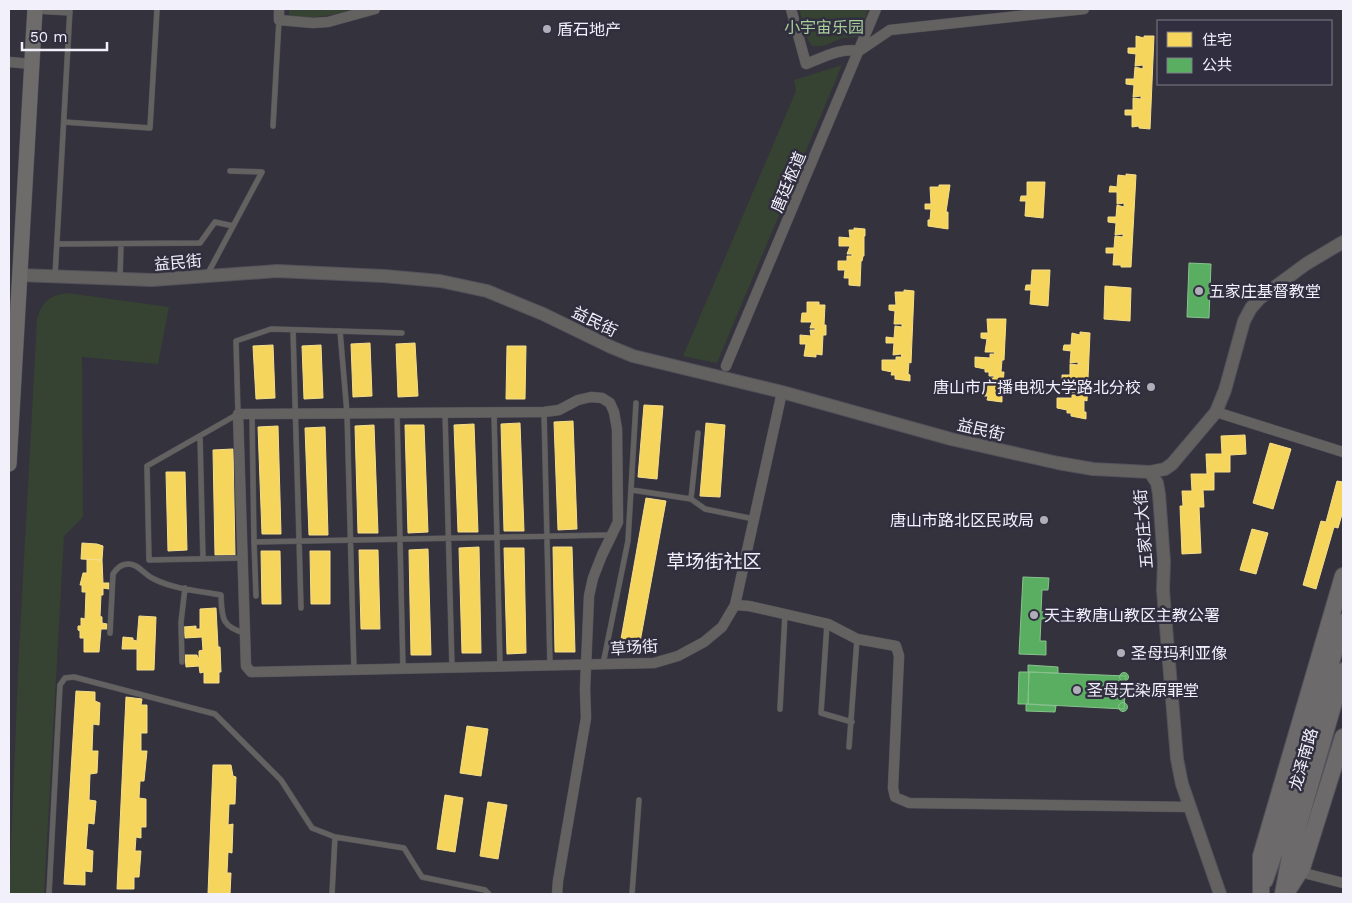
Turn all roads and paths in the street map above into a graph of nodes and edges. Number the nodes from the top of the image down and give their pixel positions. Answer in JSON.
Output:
{"nodes":[{"id":1,"x":157,"y":9,"type":"edge"},
{"id":2,"x":279,"y":9,"type":"edge"},
{"id":3,"x":375,"y":9,"type":"edge"},
{"id":4,"x":791,"y":9,"type":"edge"},
{"id":5,"x":876,"y":9,"type":"edge"},
{"id":6,"x":1084,"y":9,"type":"edge"},
{"id":7,"x":35,"y":10,"type":"edge"},
{"id":8,"x":70,"y":11,"type":"edge"},
{"id":9,"x":278,"y":20,"type":"junction"},
{"id":10,"x":859,"y":51,"type":"junction"},
{"id":11,"x":9,"y":62,"type":"edge"},
{"id":12,"x":32,"y":64,"type":"junction"},
{"id":13,"x":64,"y":122,"type":"junction"},
{"id":14,"x":273,"y":126,"type":"dead end"},
{"id":15,"x":230,"y":171,"type":"dead end"},
{"id":16,"x":232,"y":226,"type":"junction"},
{"id":17,"x":1343,"y":242,"type":"edge"},
{"id":18,"x":57,"y":244,"type":"junction"},
{"id":19,"x":121,"y":244,"type":"junction"},
{"id":20,"x":14,"y":254,"type":"edge"},
{"id":21,"x":19,"y":275,"type":"junction"},
{"id":22,"x":207,"y":275,"type":"junction"},
{"id":23,"x":55,"y":277,"type":"junction"},
{"id":24,"x":120,"y":280,"type":"junction"},
{"id":25,"x":293,"y":330,"type":"junction"},
{"id":26,"x":340,"y":331,"type":"junction"},
{"id":27,"x":402,"y":333,"type":"dead end"},
{"id":28,"x":726,"y":366,"type":"dead end"},
{"id":29,"x":782,"y":392,"type":"junction"},
{"id":30,"x":636,"y":403,"type":"dead end"},
{"id":31,"x":446,"y":412,"type":"junction"},
{"id":32,"x":494,"y":412,"type":"junction"},
{"id":33,"x":544,"y":412,"type":"junction"},
{"id":34,"x":1216,"y":412,"type":"junction"},
{"id":35,"x":297,"y":413,"type":"junction"},
{"id":36,"x":347,"y":413,"type":"junction"},
{"id":37,"x":397,"y":413,"type":"junction"},
{"id":38,"x":238,"y":414,"type":"junction"},
{"id":39,"x":252,"y":414,"type":"junction"},
{"id":40,"x":698,"y":433,"type":"dead end"},
{"id":41,"x":200,"y":436,"type":"junction"},
{"id":42,"x":1343,"y":452,"type":"edge"},
{"id":43,"x":9,"y":464,"type":"edge"},
{"id":44,"x":1150,"y":472,"type":"junction"},
{"id":45,"x":632,"y":490,"type":"junction"},
{"id":46,"x":691,"y":499,"type":"junction"},
{"id":47,"x":754,"y":519,"type":"junction"},
{"id":48,"x":612,"y":535,"type":"junction"},
{"id":49,"x":547,"y":536,"type":"junction"},
{"id":50,"x":497,"y":537,"type":"junction"},
{"id":51,"x":449,"y":538,"type":"junction"},
{"id":52,"x":400,"y":539,"type":"junction"},
{"id":53,"x":352,"y":540,"type":"junction"},
{"id":54,"x":300,"y":541,"type":"junction"},
{"id":55,"x":254,"y":542,"type":"junction"},
{"id":56,"x":242,"y":558,"type":"junction"},
{"id":57,"x":203,"y":559,"type":"junction"},
{"id":58,"x":1343,"y":576,"type":"edge"},
{"id":59,"x":185,"y":588,"type":"junction"},
{"id":60,"x":256,"y":596,"type":"dead end"},
{"id":61,"x":735,"y":605,"type":"junction"},
{"id":62,"x":301,"y":608,"type":"dead end"},
{"id":63,"x":785,"y":614,"type":"junction"},
{"id":64,"x":1343,"y":622,"type":"edge"},
{"id":65,"x":828,"y":624,"type":"junction"},
{"id":66,"x":110,"y":633,"type":"dead end"},
{"id":67,"x":244,"y":633,"type":"junction"},
{"id":68,"x":857,"y":639,"type":"junction"},
{"id":69,"x":182,"y":662,"type":"dead end"},
{"id":70,"x":602,"y":664,"type":"junction"},
{"id":71,"x":587,"y":665,"type":"junction"},
{"id":72,"x":550,"y":666,"type":"junction"},
{"id":73,"x":452,"y":667,"type":"junction"},
{"id":74,"x":500,"y":667,"type":"junction"},
{"id":75,"x":403,"y":668,"type":"junction"},
{"id":76,"x":354,"y":670,"type":"junction"},
{"id":77,"x":1343,"y":670,"type":"edge"},
{"id":78,"x":780,"y":709,"type":"dead end"},
{"id":79,"x":852,"y":722,"type":"junction"},
{"id":80,"x":1343,"y":737,"type":"edge"},
{"id":81,"x":849,"y":747,"type":"dead end"},
{"id":82,"x":639,"y":800,"type":"dead end"},
{"id":83,"x":1190,"y":807,"type":"junction"},
{"id":84,"x":335,"y":837,"type":"junction"},
{"id":85,"x":1300,"y":872,"type":"junction"},
{"id":86,"x":1343,"y":883,"type":"edge"},
{"id":87,"x":1261,"y":893,"type":"edge"},
{"id":88,"x":49,"y":894,"type":"edge"},
{"id":89,"x":332,"y":894,"type":"edge"},
{"id":90,"x":489,"y":894,"type":"edge"},
{"id":91,"x":557,"y":894,"type":"edge"},
{"id":92,"x":632,"y":894,"type":"edge"},
{"id":93,"x":1220,"y":894,"type":"edge"},
{"id":94,"x":1284,"y":894,"type":"edge"}],
"edges":[{"from":1,"to":13,"type":"lane"},
{"from":2,"to":9,"type":"street"},
{"from":3,"to":9,"type":"street"},
{"from":4,"to":10,"type":"street"},
{"from":5,"to":10,"type":"street","name":"唐廷枢道"},
{"from":6,"to":10,"type":"street"},
{"from":7,"to":8,"type":"lane"},
{"from":7,"to":12,"type":"main road"},
{"from":8,"to":13,"type":"lane"},
{"from":9,"to":14,"type":"lane"},
{"from":10,"to":28,"type":"street","name":"唐廷枢道"},
{"from":11,"to":12,"type":"street"},
{"from":12,"to":20,"type":"main road"},
{"from":13,"to":18,"type":"lane"},
{"from":15,"to":16,"type":"lane"},
{"from":16,"to":19,"type":"lane"},
{"from":16,"to":22,"type":"lane"},
{"from":17,"to":34,"type":"street","name":"五家庄大街"},
{"from":18,"to":19,"type":"lane"},
{"from":18,"to":23,"type":"lane"},
{"from":19,"to":24,"type":"lane"},
{"from":20,"to":21,"type":"main road"},
{"from":21,"to":23,"type":"street","name":"益民街"},
{"from":21,"to":43,"type":"main road"},
{"from":22,"to":24,"type":"street","name":"益民街"},
{"from":22,"to":29,"type":"street","name":"益民街"},
{"from":23,"to":24,"type":"street","name":"益民街"},
{"from":25,"to":26,"type":"lane"},
{"from":25,"to":35,"type":"lane"},
{"from":25,"to":38,"type":"lane"},
{"from":26,"to":27,"type":"lane"},
{"from":26,"to":36,"type":"lane"},
{"from":29,"to":44,"type":"street","name":"益民街"},
{"from":29,"to":47,"type":"street","name":"草场街"},
{"from":30,"to":45,"type":"lane"},
{"from":31,"to":32,"type":"street"},
{"from":31,"to":37,"type":"street"},
{"from":31,"to":51,"type":"lane"},
{"from":32,"to":33,"type":"street"},
{"from":32,"to":50,"type":"lane"},
{"from":33,"to":48,"type":"street"},
{"from":33,"to":49,"type":"lane"},
{"from":34,"to":42,"type":"street"},
{"from":34,"to":44,"type":"street","name":"五家庄大街"},
{"from":35,"to":36,"type":"street"},
{"from":35,"to":39,"type":"street"},
{"from":35,"to":54,"type":"lane"},
{"from":36,"to":37,"type":"street"},
{"from":36,"to":53,"type":"lane"},
{"from":37,"to":52,"type":"lane"},
{"from":38,"to":39,"type":"street"},
{"from":38,"to":41,"type":"lane"},
{"from":38,"to":56,"type":"street"},
{"from":39,"to":55,"type":"lane"},
{"from":40,"to":46,"type":"lane"},
{"from":41,"to":57,"type":"lane"},
{"from":41,"to":57,"type":"lane"},
{"from":44,"to":83,"type":"street","name":"五家庄大街"},
{"from":45,"to":46,"type":"lane"},
{"from":45,"to":70,"type":"lane"},
{"from":46,"to":47,"type":"lane"},
{"from":47,"to":61,"type":"street","name":"草场街"},
{"from":48,"to":49,"type":"lane"},
{"from":48,"to":71,"type":"street"},
{"from":49,"to":50,"type":"lane"},
{"from":49,"to":72,"type":"lane"},
{"from":50,"to":51,"type":"lane"},
{"from":50,"to":74,"type":"lane"},
{"from":51,"to":52,"type":"lane"},
{"from":51,"to":73,"type":"lane"},
{"from":52,"to":53,"type":"lane"},
{"from":52,"to":75,"type":"lane"},
{"from":53,"to":54,"type":"lane"},
{"from":53,"to":76,"type":"lane"},
{"from":54,"to":55,"type":"lane"},
{"from":54,"to":62,"type":"lane"},
{"from":55,"to":60,"type":"lane"},
{"from":56,"to":57,"type":"lane"},
{"from":56,"to":67,"type":"street"},
{"from":58,"to":87,"type":"main road"},
{"from":59,"to":66,"type":"lane"},
{"from":59,"to":67,"type":"lane"},
{"from":59,"to":69,"type":"lane"},
{"from":61,"to":63,"type":"street"},
{"from":61,"to":70,"type":"street","name":"草场街"},
{"from":63,"to":65,"type":"street"},
{"from":63,"to":78,"type":"lane"},
{"from":64,"to":87,"type":"main road","name":"龙泽南路"},
{"from":65,"to":68,"type":"street"},
{"from":65,"to":79,"type":"lane"},
{"from":67,"to":76,"type":"street","name":"草场街"},
{"from":68,"to":79,"type":"lane"},
{"from":68,"to":83,"type":"street"},
{"from":70,"to":71,"type":"street","name":"草场街"},
{"from":71,"to":72,"type":"street","name":"草场街"},
{"from":71,"to":91,"type":"street"},
{"from":72,"to":74,"type":"street","name":"草场街"},
{"from":73,"to":74,"type":"street","name":"草场街"},
{"from":73,"to":75,"type":"street","name":"草场街"},
{"from":75,"to":76,"type":"street","name":"草场街"},
{"from":77,"to":94,"type":"main road","name":"龙泽南路"},
{"from":79,"to":81,"type":"lane"},
{"from":80,"to":85,"type":"main road"},
{"from":82,"to":92,"type":"lane"},
{"from":83,"to":93,"type":"street","name":"五家庄大街"},
{"from":84,"to":88,"type":"lane"},
{"from":84,"to":89,"type":"lane"},
{"from":84,"to":90,"type":"lane"},
{"from":85,"to":86,"type":"street"},
{"from":85,"to":94,"type":"main road"}]}
